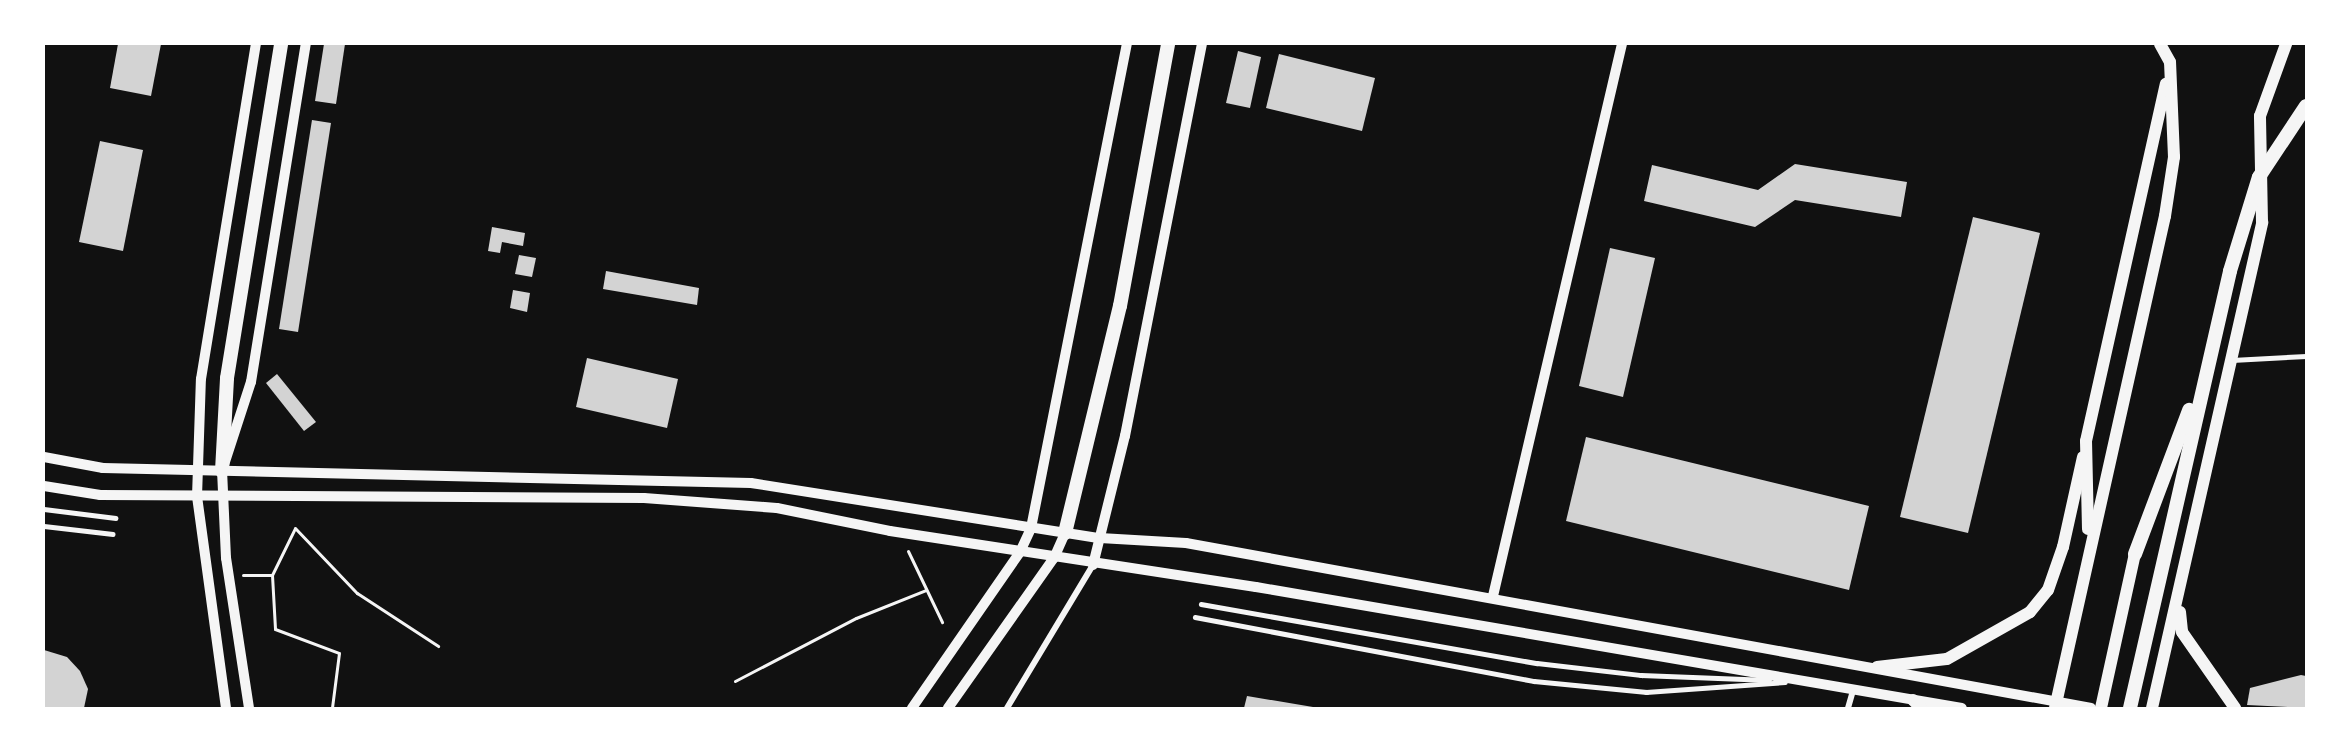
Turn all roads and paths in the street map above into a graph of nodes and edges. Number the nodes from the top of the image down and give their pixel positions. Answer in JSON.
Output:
{"nodes":[{"id":1,"x":256,"y":44,"type":"edge"},
{"id":2,"x":281,"y":44,"type":"edge"},
{"id":3,"x":306,"y":44,"type":"edge"},
{"id":4,"x":1128,"y":44,"type":"edge"},
{"id":5,"x":1168,"y":44,"type":"edge"},
{"id":6,"x":1202,"y":44,"type":"edge"},
{"id":7,"x":1622,"y":44,"type":"edge"},
{"id":8,"x":2160,"y":44,"type":"edge"},
{"id":9,"x":2286,"y":44,"type":"edge"},
{"id":10,"x":2170,"y":62,"type":"junction"},
{"id":11,"x":2307,"y":106,"type":"edge"},
{"id":12,"x":2307,"y":356,"type":"edge"},
{"id":13,"x":2210,"y":357,"type":"junction"},
{"id":14,"x":2232,"y":360,"type":"junction"},
{"id":15,"x":2086,"y":441,"type":"junction"},
{"id":16,"x":44,"y":457,"type":"edge"},
{"id":17,"x":197,"y":470,"type":"junction"},
{"id":18,"x":222,"y":471,"type":"junction"},
{"id":19,"x":44,"y":486,"type":"edge"},
{"id":20,"x":197,"y":497,"type":"junction"},
{"id":21,"x":223,"y":497,"type":"junction"},
{"id":22,"x":44,"y":509,"type":"edge"},
{"id":23,"x":115,"y":518,"type":"dead end"},
{"id":24,"x":44,"y":526,"type":"edge"},
{"id":25,"x":1031,"y":528,"type":"junction"},
{"id":26,"x":1065,"y":533,"type":"junction"},
{"id":27,"x":113,"y":534,"type":"dead end"},
{"id":28,"x":1100,"y":538,"type":"junction"},
{"id":29,"x":908,"y":551,"type":"dead end"},
{"id":30,"x":1020,"y":552,"type":"junction"},
{"id":31,"x":2135,"y":554,"type":"joint"},
{"id":32,"x":1054,"y":558,"type":"junction"},
{"id":33,"x":1094,"y":565,"type":"junction"},
{"id":34,"x":229,"y":574,"type":"junction"},
{"id":35,"x":272,"y":575,"type":"junction"},
{"id":36,"x":926,"y":590,"type":"junction"},
{"id":37,"x":1492,"y":596,"type":"junction"},
{"id":38,"x":2179,"y":603,"type":"junction"},
{"id":39,"x":1201,"y":604,"type":"dead end"},
{"id":40,"x":1195,"y":617,"type":"dead end"},
{"id":41,"x":942,"y":622,"type":"dead end"},
{"id":42,"x":438,"y":646,"type":"dead end"},
{"id":43,"x":1878,"y":667,"type":"junction"},
{"id":44,"x":735,"y":681,"type":"dead end"},
{"id":45,"x":1802,"y":681,"type":"junction"},
{"id":46,"x":1853,"y":690,"type":"junction"},
{"id":47,"x":1917,"y":704,"type":"edge"},
{"id":48,"x":2051,"y":706,"type":"edge"},
{"id":49,"x":226,"y":708,"type":"edge"},
{"id":50,"x":249,"y":708,"type":"edge"},
{"id":51,"x":332,"y":708,"type":"edge"},
{"id":52,"x":912,"y":708,"type":"edge"},
{"id":53,"x":948,"y":708,"type":"edge"},
{"id":54,"x":1007,"y":708,"type":"edge"},
{"id":55,"x":1848,"y":708,"type":"edge"},
{"id":56,"x":1962,"y":708,"type":"edge"},
{"id":57,"x":2091,"y":708,"type":"edge"},
{"id":58,"x":2101,"y":708,"type":"edge"},
{"id":59,"x":2130,"y":708,"type":"edge"},
{"id":60,"x":2152,"y":708,"type":"edge"},
{"id":61,"x":2235,"y":708,"type":"edge"}],
"edges":[{"from":1,"to":17,"type":"street"},
{"from":2,"to":18,"type":"highway"},
{"from":3,"to":18,"type":"street"},
{"from":4,"to":25,"type":"street"},
{"from":5,"to":26,"type":"highway"},
{"from":6,"to":28,"type":"street"},
{"from":7,"to":37,"type":"street"},
{"from":8,"to":10,"type":"main road"},
{"from":9,"to":14,"type":"main road"},
{"from":10,"to":15,"type":"main road"},
{"from":10,"to":48,"type":"main road"},
{"from":11,"to":13,"type":"highway"},
{"from":12,"to":14,"type":"lane"},
{"from":13,"to":31,"type":"highway"},
{"from":13,"to":59,"type":"highway"},
{"from":14,"to":38,"type":"main road"},
{"from":15,"to":43,"type":"main road"},
{"from":15,"to":48,"type":"main road"},
{"from":16,"to":17,"type":"street"},
{"from":17,"to":18,"type":"street"},
{"from":17,"to":20,"type":"street"},
{"from":18,"to":21,"type":"street"},
{"from":18,"to":25,"type":"street"},
{"from":19,"to":20,"type":"street"},
{"from":20,"to":21,"type":"street"},
{"from":20,"to":49,"type":"street"},
{"from":21,"to":30,"type":"street"},
{"from":21,"to":34,"type":"street"},
{"from":22,"to":23,"type":"lane"},
{"from":24,"to":27,"type":"lane"},
{"from":25,"to":26,"type":"street"},
{"from":25,"to":30,"type":"street"},
{"from":26,"to":28,"type":"street"},
{"from":26,"to":32,"type":"street"},
{"from":28,"to":33,"type":"street"},
{"from":28,"to":37,"type":"street"},
{"from":29,"to":36,"type":"path"},
{"from":30,"to":32,"type":"street"},
{"from":30,"to":52,"type":"street"},
{"from":31,"to":58,"type":"main road"},
{"from":32,"to":33,"type":"street"},
{"from":32,"to":53,"type":"street"},
{"from":33,"to":45,"type":"street"},
{"from":33,"to":54,"type":"street"},
{"from":34,"to":35,"type":"path"},
{"from":34,"to":50,"type":"street"},
{"from":35,"to":42,"type":"path"},
{"from":35,"to":51,"type":"path"},
{"from":36,"to":41,"type":"path"},
{"from":36,"to":44,"type":"path"},
{"from":37,"to":43,"type":"street"},
{"from":38,"to":60,"type":"main road"},
{"from":38,"to":61,"type":"main road"},
{"from":39,"to":45,"type":"lane"},
{"from":40,"to":45,"type":"lane"},
{"from":43,"to":48,"type":"street"},
{"from":45,"to":46,"type":"street"},
{"from":46,"to":47,"type":"street"},
{"from":46,"to":55,"type":"street"},
{"from":47,"to":56,"type":"street"},
{"from":48,"to":57,"type":"street"}]}
